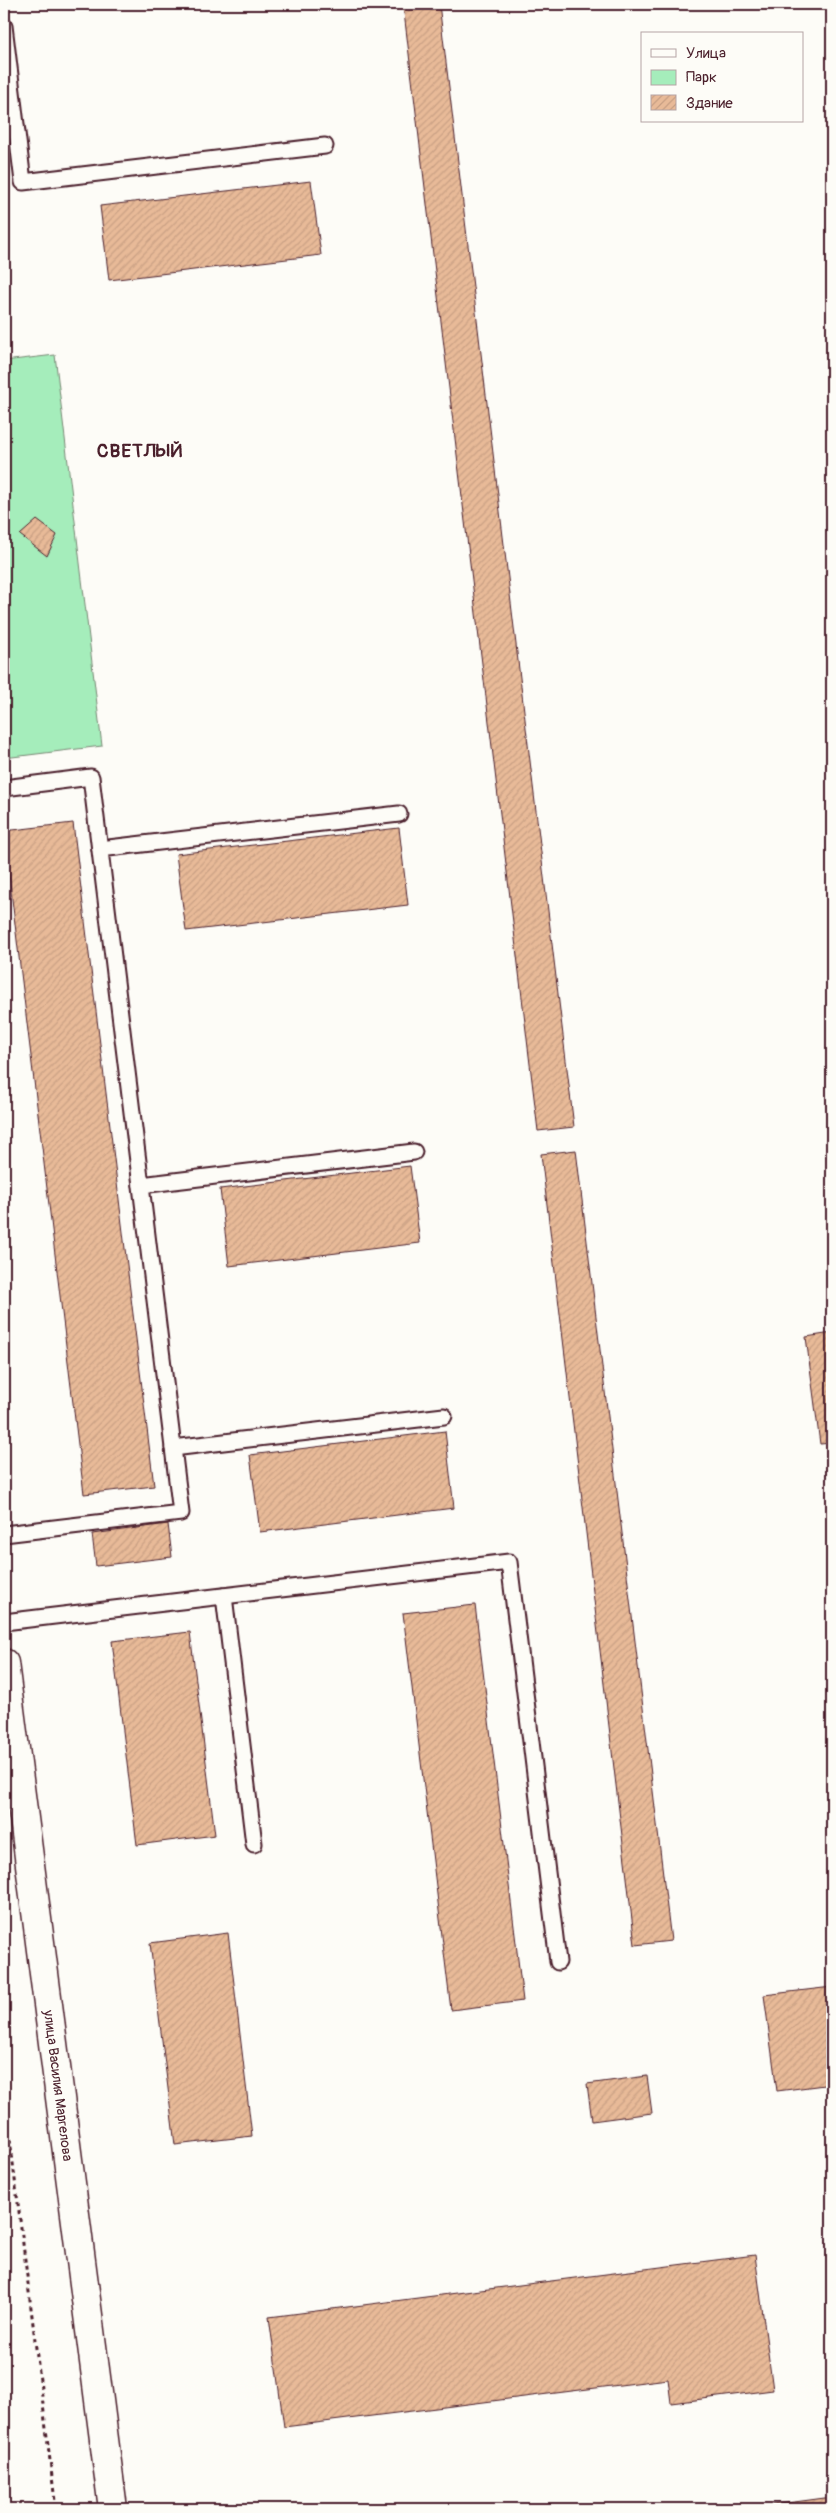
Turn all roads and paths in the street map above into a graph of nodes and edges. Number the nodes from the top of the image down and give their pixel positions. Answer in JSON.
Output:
{"nodes":[{"id":1,"x":4,"y":26,"type":"edge"},
{"id":2,"x":324,"y":146,"type":"dead end"},
{"id":3,"x":4,"y":788,"type":"edge"},
{"id":4,"x":400,"y":814,"type":"dead end"},
{"id":5,"x":100,"y":849,"type":"junction"},
{"id":6,"x":414,"y":1152,"type":"dead end"},
{"id":7,"x":140,"y":1185,"type":"junction"},
{"id":8,"x":444,"y":1416,"type":"dead end"},
{"id":9,"x":173,"y":1448,"type":"junction"},
{"id":10,"x":4,"y":1534,"type":"edge"},
{"id":11,"x":224,"y":1596,"type":"junction"},
{"id":12,"x":4,"y":1622,"type":"edge"},
{"id":13,"x":4,"y":1663,"type":"edge"},
{"id":14,"x":254,"y":1844,"type":"dead end"},
{"id":15,"x":558,"y":1962,"type":"dead end"},
{"id":16,"x":4,"y":2091,"type":"edge"},
{"id":17,"x":56,"y":2509,"type":"edge"},
{"id":18,"x":113,"y":2509,"type":"edge"}],
"edges":[{"from":1,"to":2,"type":"lane"},
{"from":3,"to":5,"type":"lane"},
{"from":4,"to":5,"type":"lane"},
{"from":5,"to":7,"type":"lane"},
{"from":6,"to":7,"type":"lane"},
{"from":7,"to":9,"type":"lane"},
{"from":8,"to":9,"type":"lane"},
{"from":9,"to":10,"type":"lane"},
{"from":11,"to":12,"type":"lane"},
{"from":11,"to":14,"type":"lane"},
{"from":11,"to":15,"type":"lane"},
{"from":13,"to":18,"type":"street","name":"улица Василия Маргелова"},
{"from":16,"to":17,"type":"path"}]}
